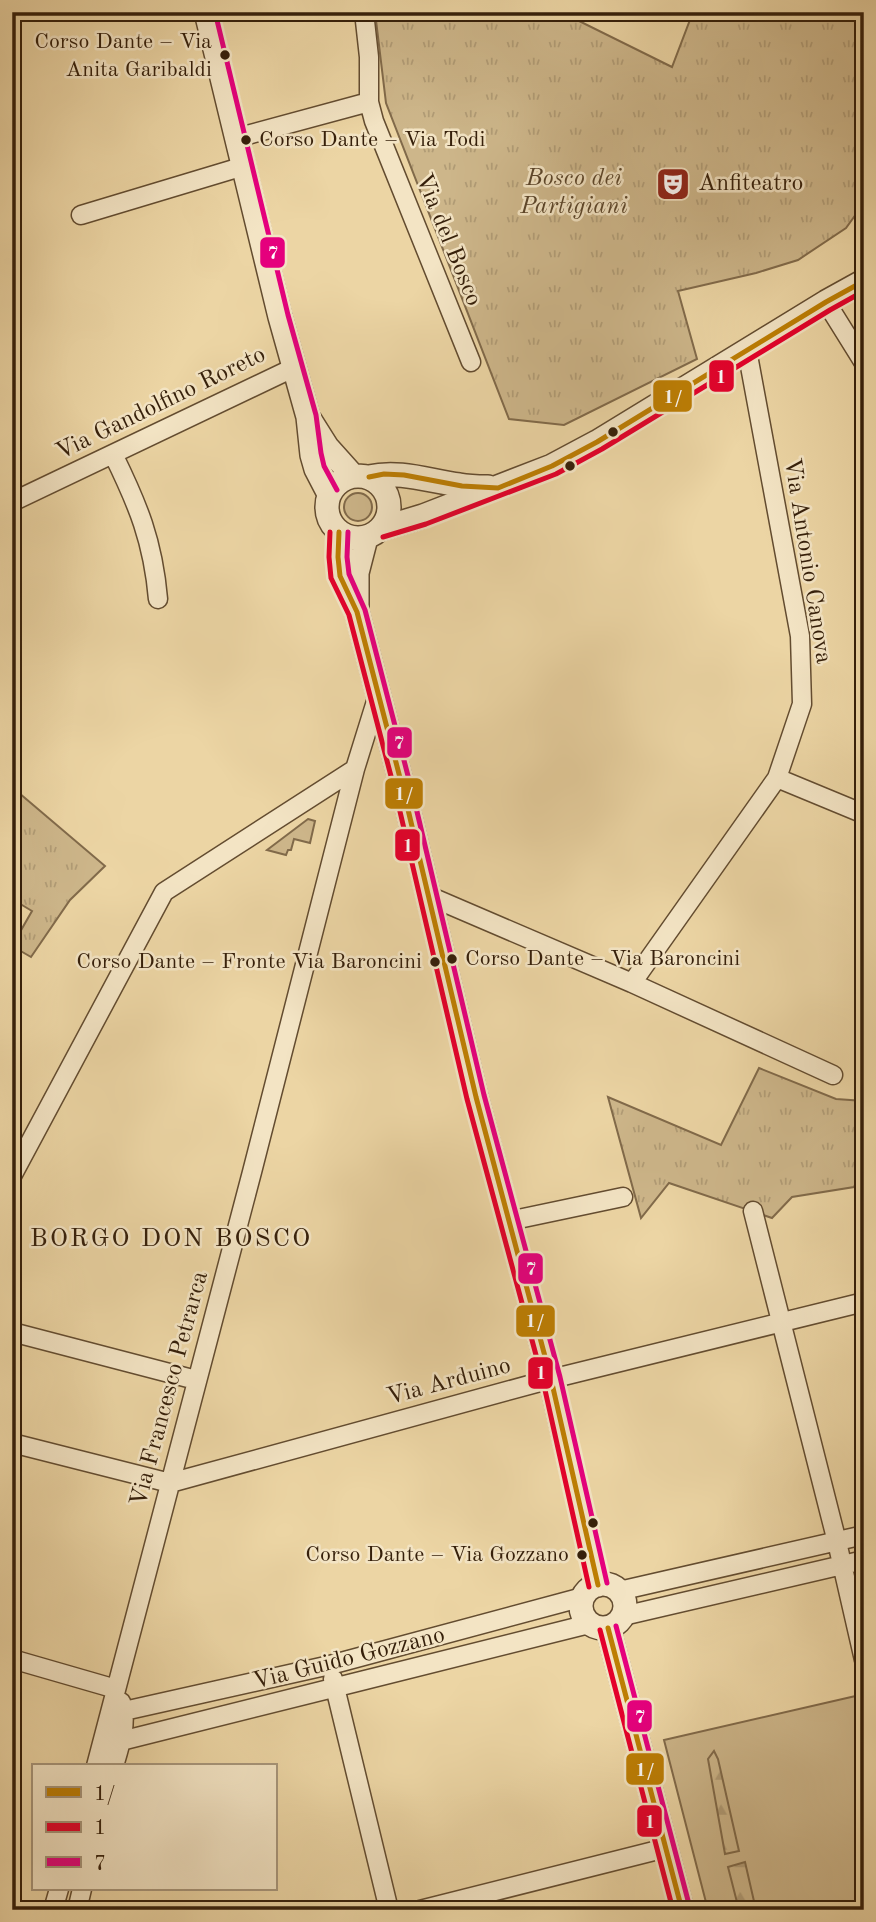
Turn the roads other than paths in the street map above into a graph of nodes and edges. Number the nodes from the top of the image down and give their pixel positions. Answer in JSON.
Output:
{"nodes":[{"id":1,"x":206,"y":12,"type":"edge"},
{"id":2,"x":364,"y":12,"type":"edge"},
{"id":3,"x":369,"y":102,"type":"junction"},
{"id":4,"x":236,"y":138,"type":"junction"},
{"id":5,"x":244,"y":166,"type":"junction"},
{"id":6,"x":81,"y":215,"type":"dead end"},
{"id":7,"x":864,"y":281,"type":"edge"},
{"id":8,"x":826,"y":302,"type":"junction"},
{"id":9,"x":747,"y":350,"type":"junction"},
{"id":10,"x":471,"y":362,"type":"dead end"},
{"id":11,"x":864,"y":363,"type":"edge"},
{"id":12,"x":293,"y":368,"type":"junction"},
{"id":13,"x":308,"y":418,"type":"junction"},
{"id":14,"x":113,"y":454,"type":"junction"},
{"id":15,"x":361,"y":477,"type":"junction"},
{"id":16,"x":498,"y":488,"type":"junction"},
{"id":17,"x":329,"y":494,"type":"junction"},
{"id":18,"x":12,"y":502,"type":"edge"},
{"id":19,"x":339,"y":532,"type":"junction"},
{"id":20,"x":373,"y":533,"type":"junction"},
{"id":21,"x":158,"y":599,"type":"dead end"},
{"id":22,"x":357,"y":612,"type":"junction"},
{"id":23,"x":378,"y":695,"type":"junction"},
{"id":24,"x":355,"y":769,"type":"junction"},
{"id":25,"x":778,"y":778,"type":"junction"},
{"id":26,"x":864,"y":814,"type":"edge"},
{"id":27,"x":429,"y":897,"type":"junction"},
{"id":28,"x":632,"y":983,"type":"junction"},
{"id":29,"x":833,"y":1075,"type":"dead end"},
{"id":30,"x":12,"y":1176,"type":"edge"},
{"id":31,"x":624,"y":1197,"type":"dead end"},
{"id":32,"x":753,"y":1211,"type":"dead end"},
{"id":33,"x":509,"y":1221,"type":"junction"},
{"id":34,"x":864,"y":1301,"type":"edge"},
{"id":35,"x":781,"y":1321,"type":"junction"},
{"id":36,"x":12,"y":1332,"type":"edge"},
{"id":37,"x":551,"y":1379,"type":"junction"},
{"id":38,"x":196,"y":1380,"type":"junction"},
{"id":39,"x":12,"y":1443,"type":"edge"},
{"id":40,"x":170,"y":1483,"type":"junction"},
{"id":41,"x":864,"y":1535,"type":"edge"},
{"id":42,"x":837,"y":1542,"type":"junction"},
{"id":43,"x":864,"y":1560,"type":"edge"},
{"id":44,"x":842,"y":1566,"type":"junction"},
{"id":45,"x":600,"y":1591,"type":"junction"},
{"id":46,"x":606,"y":1623,"type":"junction"},
{"id":47,"x":12,"y":1660,"type":"edge"},
{"id":48,"x":864,"y":1660,"type":"edge"},
{"id":49,"x":330,"y":1665,"type":"junction"},
{"id":50,"x":116,"y":1689,"type":"junction"},
{"id":51,"x":336,"y":1689,"type":"junction"},
{"id":52,"x":124,"y":1711,"type":"junction"},
{"id":53,"x":121,"y":1741,"type":"junction"},
{"id":54,"x":97,"y":1764,"type":"edge"},
{"id":55,"x":115,"y":1764,"type":"edge"},
{"id":56,"x":666,"y":1847,"type":"junction"},
{"id":57,"x":59,"y":1890,"type":"edge"},
{"id":58,"x":82,"y":1890,"type":"edge"},
{"id":59,"x":53,"y":1910,"type":"edge"},
{"id":60,"x":77,"y":1910,"type":"edge"},
{"id":61,"x":389,"y":1910,"type":"edge"},
{"id":62,"x":421,"y":1910,"type":"edge"},
{"id":63,"x":682,"y":1910,"type":"edge"}],
"edges":[{"from":1,"to":4,"type":"street"},
{"from":2,"to":3,"type":"street","name":"Via del Bosco"},
{"from":3,"to":4,"type":"street"},
{"from":3,"to":10,"type":"street","name":"Via del Bosco"},
{"from":4,"to":5,"type":"street"},
{"from":5,"to":6,"type":"street"},
{"from":5,"to":12,"type":"street"},
{"from":7,"to":8,"type":"street"},
{"from":8,"to":9,"type":"street"},
{"from":8,"to":11,"type":"street"},
{"from":9,"to":16,"type":"street"},
{"from":9,"to":25,"type":"street","name":"Via Antonio Canova"},
{"from":12,"to":13,"type":"street"},
{"from":12,"to":14,"type":"street","name":"Via Gandolfino Roreto"},
{"from":13,"to":15,"type":"street"},
{"from":13,"to":17,"type":"street"},
{"from":14,"to":18,"type":"street","name":"Via Gandolfino Roreto"},
{"from":14,"to":21,"type":"street"},
{"from":15,"to":16,"type":"street"},
{"from":15,"to":17,"type":"street"},
{"from":15,"to":20,"type":"street"},
{"from":16,"to":20,"type":"street"},
{"from":17,"to":19,"type":"street"},
{"from":19,"to":20,"type":"street"},
{"from":19,"to":22,"type":"street"},
{"from":20,"to":22,"type":"street"},
{"from":22,"to":23,"type":"street"},
{"from":23,"to":24,"type":"street","name":"Via Francesco Petrarca"},
{"from":23,"to":27,"type":"street"},
{"from":24,"to":30,"type":"street"},
{"from":24,"to":38,"type":"street","name":"Via Francesco Petrarca"},
{"from":25,"to":26,"type":"street"},
{"from":25,"to":28,"type":"street","name":"Via Antonio Canova"},
{"from":27,"to":28,"type":"street"},
{"from":27,"to":33,"type":"street"},
{"from":28,"to":29,"type":"street"},
{"from":31,"to":33,"type":"street"},
{"from":32,"to":35,"type":"street"},
{"from":33,"to":37,"type":"street"},
{"from":34,"to":35,"type":"street","name":"Via Arduino"},
{"from":35,"to":37,"type":"street","name":"Via Arduino"},
{"from":35,"to":42,"type":"street"},
{"from":36,"to":38,"type":"street"},
{"from":37,"to":40,"type":"street","name":"Via Arduino"},
{"from":37,"to":45,"type":"street"},
{"from":38,"to":40,"type":"street","name":"Via Francesco Petrarca"},
{"from":39,"to":40,"type":"street"},
{"from":40,"to":50,"type":"street","name":"Via Francesco Petrarca"},
{"from":41,"to":42,"type":"street","name":"Via Guido Gozzano"},
{"from":42,"to":44,"type":"street"},
{"from":42,"to":45,"type":"street","name":"Via Guido Gozzano"},
{"from":43,"to":44,"type":"street","name":"Via Guido Gozzano"},
{"from":44,"to":46,"type":"street","name":"Via Guido Gozzano"},
{"from":44,"to":48,"type":"street"},
{"from":45,"to":46,"type":"street"},
{"from":45,"to":46,"type":"street"},
{"from":45,"to":49,"type":"street","name":"Via Guido Gozzano"},
{"from":46,"to":51,"type":"street","name":"Via Guido Gozzano"},
{"from":46,"to":56,"type":"street"},
{"from":47,"to":50,"type":"street"},
{"from":49,"to":51,"type":"street"},
{"from":49,"to":52,"type":"street","name":"Via Guido Gozzano"},
{"from":50,"to":52,"type":"street"},
{"from":50,"to":54,"type":"street","name":"Via Francesco Petrarca"},
{"from":51,"to":53,"type":"street","name":"Via Guido Gozzano"},
{"from":51,"to":61,"type":"street"},
{"from":52,"to":53,"type":"street"},
{"from":53,"to":55,"type":"street"},
{"from":56,"to":62,"type":"street"},
{"from":56,"to":63,"type":"street"},
{"from":57,"to":59,"type":"street"},
{"from":58,"to":60,"type":"street"}]}
